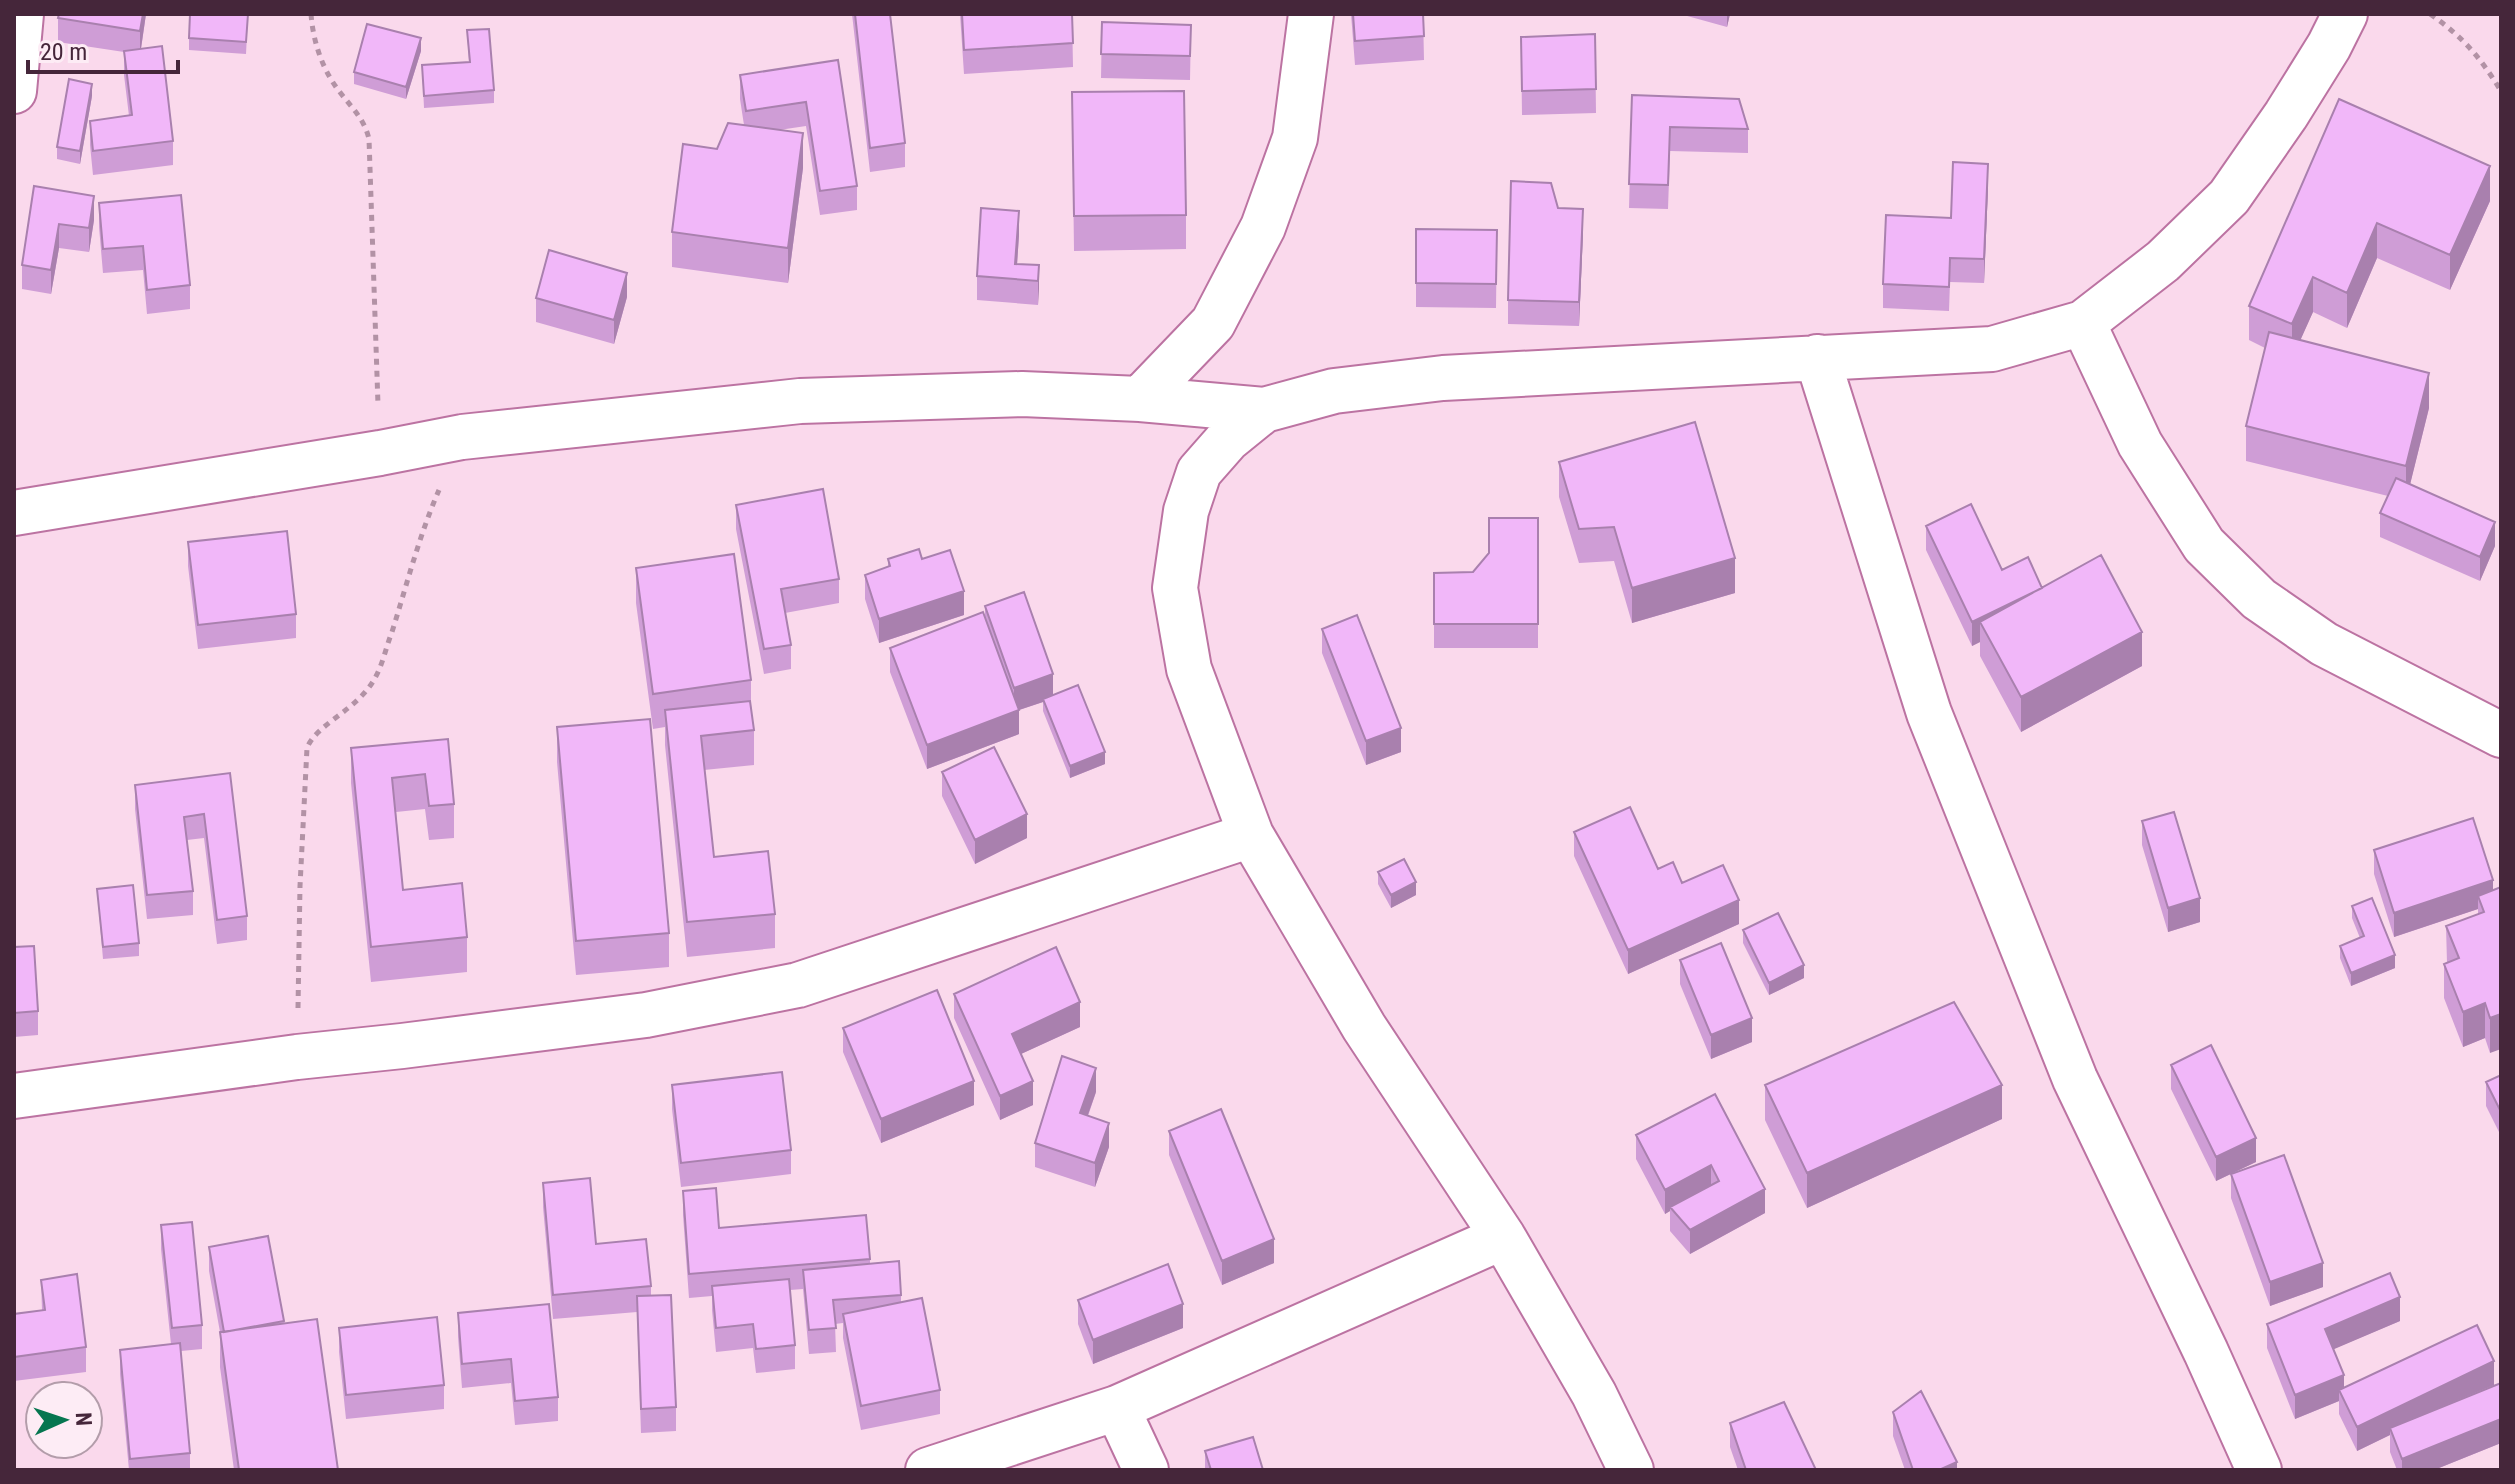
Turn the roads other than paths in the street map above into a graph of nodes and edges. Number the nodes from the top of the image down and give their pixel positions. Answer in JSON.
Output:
{"nodes":[{"id":1,"x":21,"y":14,"type":"edge"},
{"id":2,"x":1311,"y":14,"type":"edge"},
{"id":3,"x":2345,"y":14,"type":"edge"},
{"id":4,"x":14,"y":91,"type":"edge"},
{"id":5,"x":2083,"y":323,"type":"junction"},
{"id":6,"x":1817,"y":357,"type":"junction"},
{"id":7,"x":1140,"y":399,"type":"junction"},
{"id":8,"x":1264,"y":410,"type":"junction"},
{"id":9,"x":14,"y":513,"type":"edge"},
{"id":10,"x":2501,"y":735,"type":"edge"},
{"id":11,"x":1251,"y":835,"type":"junction"},
{"id":12,"x":14,"y":1096,"type":"edge"},
{"id":13,"x":1503,"y":1237,"type":"junction"},
{"id":14,"x":1117,"y":1408,"type":"junction"},
{"id":15,"x":928,"y":1470,"type":"edge"},
{"id":16,"x":1146,"y":1470,"type":"edge"},
{"id":17,"x":1631,"y":1470,"type":"edge"},
{"id":18,"x":2259,"y":1470,"type":"edge"}],
"edges":[{"from":1,"to":4,"type":"street"},
{"from":2,"to":7,"type":"street"},
{"from":3,"to":5,"type":"street"},
{"from":5,"to":6,"type":"street"},
{"from":5,"to":10,"type":"street"},
{"from":6,"to":8,"type":"street"},
{"from":6,"to":18,"type":"street"},
{"from":7,"to":8,"type":"street"},
{"from":7,"to":9,"type":"street"},
{"from":8,"to":11,"type":"street"},
{"from":11,"to":12,"type":"street"},
{"from":11,"to":13,"type":"street"},
{"from":13,"to":14,"type":"street"},
{"from":13,"to":17,"type":"street"},
{"from":14,"to":15,"type":"street"},
{"from":14,"to":16,"type":"street"}]}
